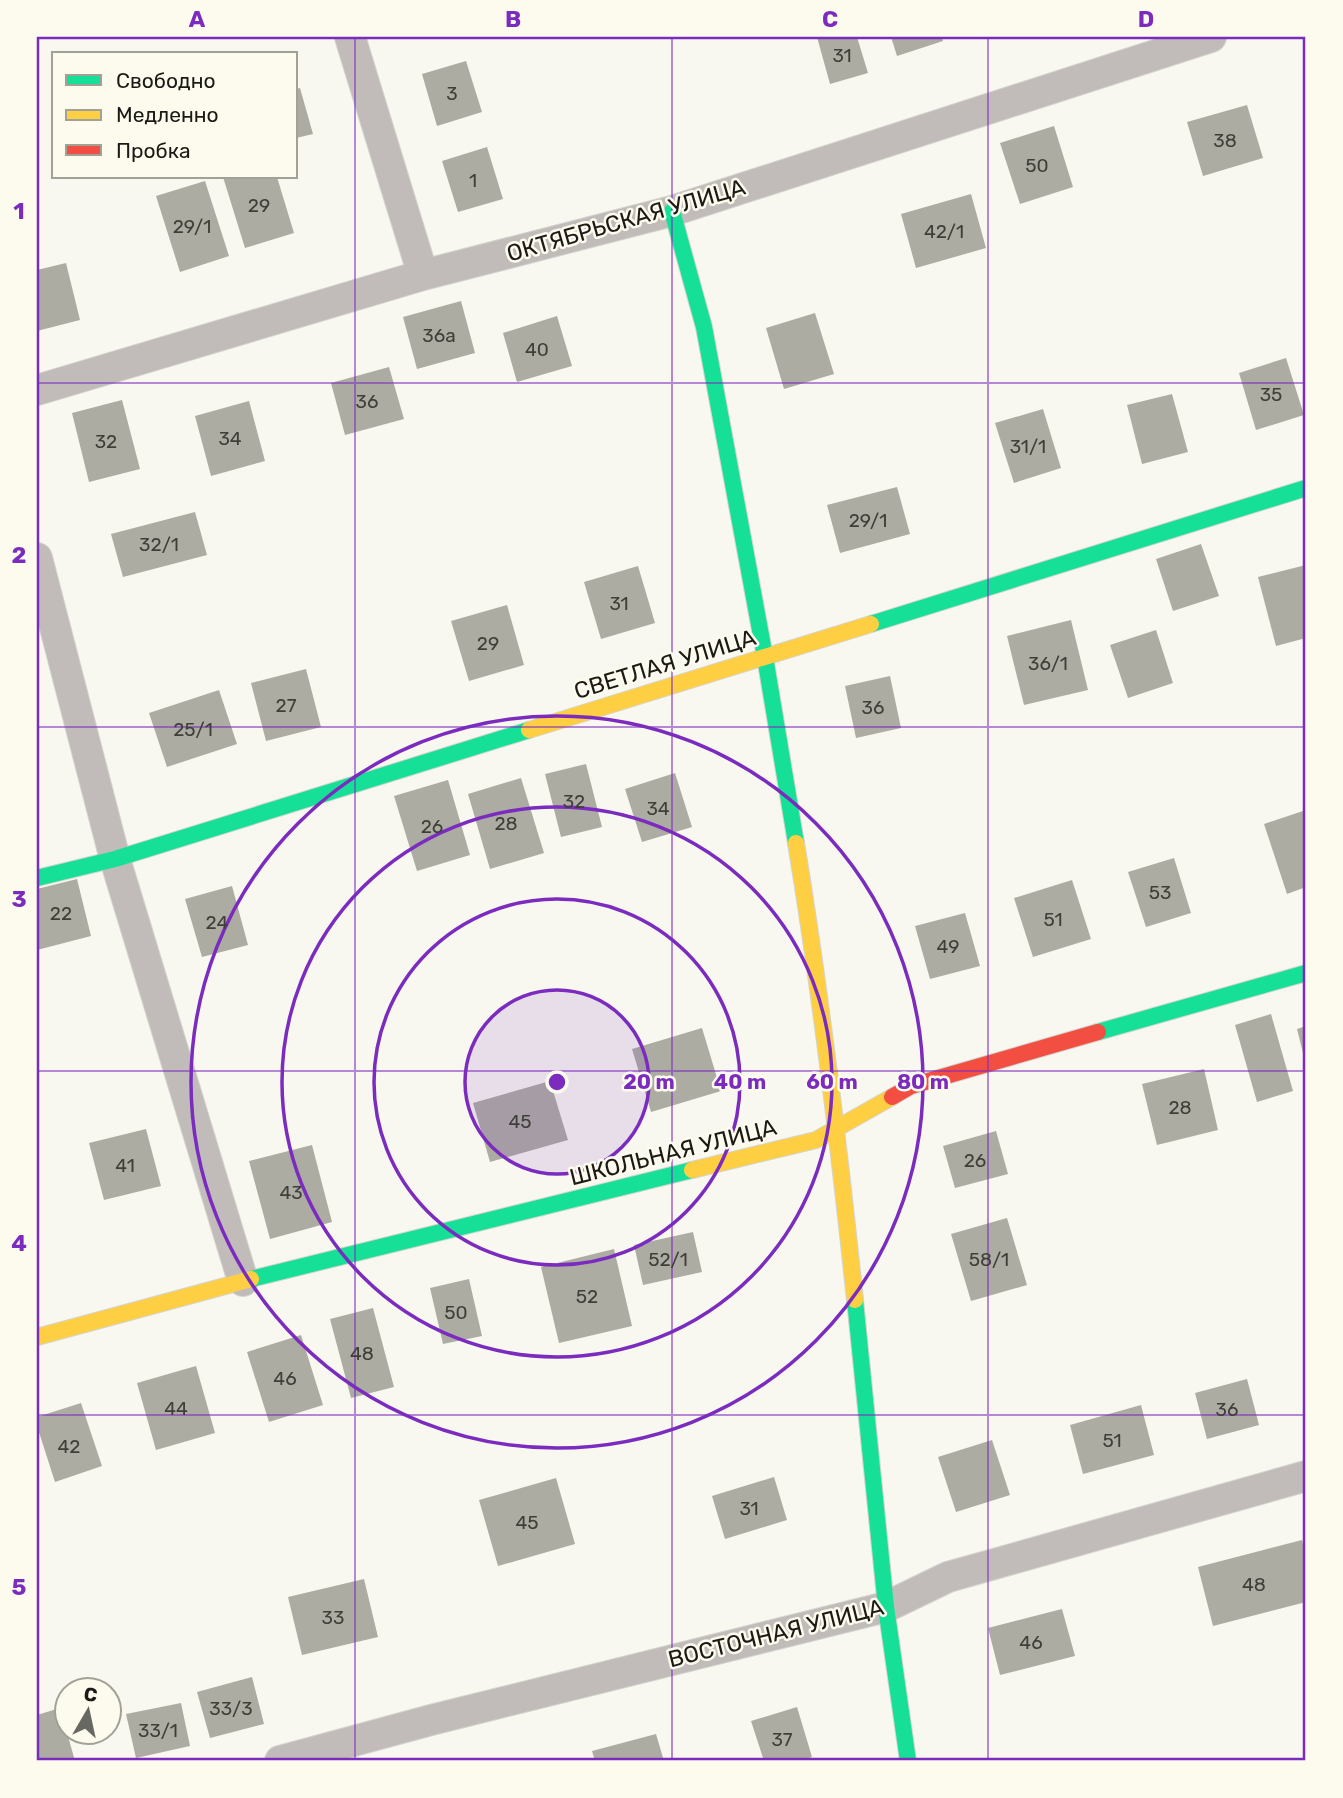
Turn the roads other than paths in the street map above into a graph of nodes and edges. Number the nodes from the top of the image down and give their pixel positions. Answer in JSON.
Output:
{"nodes":[{"id":1,"x":350,"y":37,"type":"edge"},
{"id":2,"x":1210,"y":37,"type":"edge"},
{"id":3,"x":672,"y":211,"type":"junction"},
{"id":4,"x":423,"y":275,"type":"junction"},
{"id":5,"x":37,"y":390,"type":"edge"},
{"id":6,"x":1306,"y":488,"type":"edge"},
{"id":7,"x":37,"y":558,"type":"edge"},
{"id":8,"x":765,"y":657,"type":"junction"},
{"id":9,"x":115,"y":859,"type":"junction"},
{"id":10,"x":37,"y":878,"type":"edge"},
{"id":11,"x":1306,"y":973,"type":"edge"},
{"id":12,"x":837,"y":1128,"type":"junction"},
{"id":13,"x":243,"y":1281,"type":"junction"},
{"id":14,"x":37,"y":1337,"type":"edge"},
{"id":15,"x":1306,"y":1476,"type":"edge"},
{"id":16,"x":886,"y":1607,"type":"junction"},
{"id":17,"x":281,"y":1761,"type":"edge"},
{"id":18,"x":908,"y":1761,"type":"edge"}],
"edges":[{"from":1,"to":4,"type":"street"},
{"from":2,"to":3,"type":"street","name":"ОКТЯБРЬСКАЯ УЛИЦА"},
{"from":3,"to":4,"type":"street","name":"ОКТЯБРЬСКАЯ УЛИЦА"},
{"from":3,"to":8,"type":"street"},
{"from":4,"to":5,"type":"street","name":"ОКТЯБРЬСКАЯ УЛИЦА"},
{"from":6,"to":8,"type":"street","name":"СВЕТЛАЯ УЛИЦА"},
{"from":7,"to":9,"type":"street"},
{"from":8,"to":9,"type":"street","name":"СВЕТЛАЯ УЛИЦА"},
{"from":8,"to":12,"type":"street"},
{"from":9,"to":10,"type":"street","name":"СВЕТЛАЯ УЛИЦА"},
{"from":9,"to":13,"type":"street"},
{"from":11,"to":12,"type":"street","name":"ШКОЛЬНАЯ УЛИЦА"},
{"from":12,"to":13,"type":"street","name":"ШКОЛЬНАЯ УЛИЦА"},
{"from":12,"to":16,"type":"street"},
{"from":13,"to":14,"type":"street","name":"ШКОЛЬНАЯ УЛИЦА"},
{"from":15,"to":16,"type":"street","name":"ВОСТОЧНАЯ УЛИЦА"},
{"from":16,"to":17,"type":"street","name":"ВОСТОЧНАЯ УЛИЦА"},
{"from":16,"to":18,"type":"street"}]}
